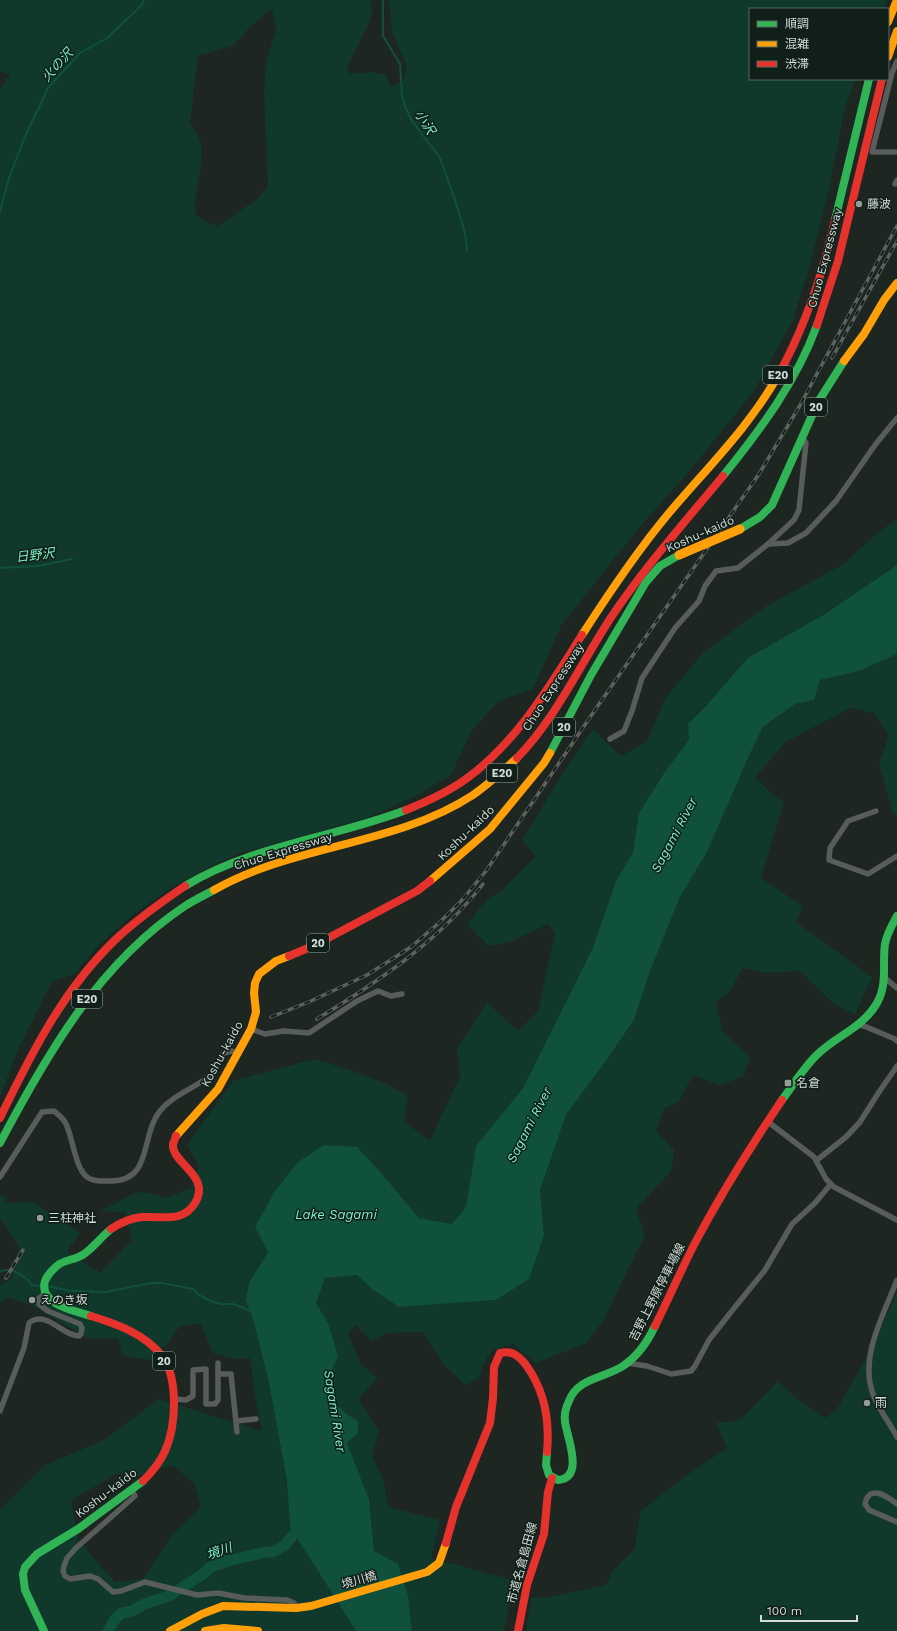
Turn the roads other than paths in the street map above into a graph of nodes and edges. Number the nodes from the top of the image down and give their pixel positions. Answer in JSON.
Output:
{"nodes":[{"id":1,"x":897,"y":0,"type":"edge"},
{"id":2,"x":889,"y":20,"type":"edge"},
{"id":3,"x":897,"y":31,"type":"edge"},
{"id":4,"x":889,"y":54,"type":"edge"},
{"id":5,"x":897,"y":61,"type":"edge"},
{"id":6,"x":869,"y":80,"type":"edge"},
{"id":7,"x":882,"y":80,"type":"edge"},
{"id":8,"x":897,"y":152,"type":"edge"},
{"id":9,"x":897,"y":283,"type":"edge"},
{"id":10,"x":897,"y":418,"type":"edge"},
{"id":11,"x":802,"y":437,"type":"junction"},
{"id":12,"x":768,"y":544,"type":"junction"},
{"id":13,"x":610,"y":739,"type":"dead end"},
{"id":14,"x":876,"y":811,"type":"dead end"},
{"id":15,"x":897,"y":856,"type":"edge"},
{"id":16,"x":897,"y":916,"type":"edge"},
{"id":17,"x":886,"y":979,"type":"junction"},
{"id":18,"x":897,"y":988,"type":"edge"},
{"id":19,"x":402,"y":994,"type":"dead end"},
{"id":20,"x":858,"y":1025,"type":"junction"},
{"id":21,"x":251,"y":1029,"type":"junction"},
{"id":22,"x":896,"y":1040,"type":"edge"},
{"id":23,"x":237,"y":1053,"type":"junction"},
{"id":24,"x":897,"y":1066,"type":"edge"},
{"id":25,"x":0,"y":1118,"type":"edge"},
{"id":26,"x":767,"y":1121,"type":"junction"},
{"id":27,"x":0,"y":1142,"type":"edge"},
{"id":28,"x":817,"y":1160,"type":"junction"},
{"id":29,"x":0,"y":1177,"type":"edge"},
{"id":30,"x":830,"y":1185,"type":"junction"},
{"id":31,"x":897,"y":1220,"type":"edge"},
{"id":32,"x":897,"y":1280,"type":"edge"},
{"id":33,"x":46,"y":1288,"type":"junction"},
{"id":34,"x":627,"y":1362,"type":"junction"},
{"id":35,"x":218,"y":1363,"type":"dead end"},
{"id":36,"x":218,"y":1374,"type":"junction"},
{"id":37,"x":174,"y":1399,"type":"junction"},
{"id":38,"x":0,"y":1411,"type":"edge"},
{"id":39,"x":256,"y":1419,"type":"dead end"},
{"id":40,"x":236,"y":1421,"type":"junction"},
{"id":41,"x":237,"y":1432,"type":"dead end"},
{"id":42,"x":897,"y":1437,"type":"edge"},
{"id":43,"x":552,"y":1478,"type":"junction"},
{"id":44,"x":132,"y":1490,"type":"junction"},
{"id":45,"x":897,"y":1504,"type":"edge"},
{"id":46,"x":897,"y":1522,"type":"edge"},
{"id":47,"x":296,"y":1608,"type":"junction"},
{"id":48,"x":44,"y":1631,"type":"edge"},
{"id":49,"x":170,"y":1631,"type":"edge"},
{"id":50,"x":205,"y":1631,"type":"edge"},
{"id":51,"x":258,"y":1631,"type":"edge"},
{"id":52,"x":518,"y":1631,"type":"edge"}],
"edges":[{"from":1,"to":2,"type":"main road"},
{"from":3,"to":4,"type":"main road"},
{"from":5,"to":8,"type":"street"},
{"from":6,"to":25,"type":"main road","name":"Chuo Expressway","number":"E20"},
{"from":7,"to":27,"type":"main road","name":"Chuo Expressway","number":"E20"},
{"from":9,"to":11,"type":"main road","name":"Koshu-kaido","number":"20"},
{"from":10,"to":12,"type":"street"},
{"from":11,"to":12,"type":"street"},
{"from":11,"to":21,"type":"main road","name":"Koshu-kaido","number":"20","bridge":true},
{"from":12,"to":13,"type":"street"},
{"from":14,"to":15,"type":"street"},
{"from":16,"to":17,"type":"main road","name":"吉野上野原停車場線"},
{"from":17,"to":18,"type":"street"},
{"from":17,"to":20,"type":"main road","name":"吉野上野原停車場線"},
{"from":19,"to":21,"type":"street"},
{"from":20,"to":22,"type":"street"},
{"from":20,"to":26,"type":"main road","name":"吉野上野原停車場線"},
{"from":21,"to":23,"type":"main road","name":"Koshu-kaido","number":"20"},
{"from":23,"to":29,"type":"street"},
{"from":23,"to":33,"type":"main road","name":"Koshu-kaido","number":"20"},
{"from":24,"to":28,"type":"street"},
{"from":26,"to":28,"type":"street"},
{"from":26,"to":34,"type":"main road","name":"吉野上野原停車場線"},
{"from":28,"to":30,"type":"street"},
{"from":30,"to":31,"type":"street"},
{"from":30,"to":34,"type":"street"},
{"from":32,"to":42,"type":"street"},
{"from":33,"to":37,"type":"main road","name":"Koshu-kaido","number":"20"},
{"from":33,"to":38,"type":"street"},
{"from":34,"to":43,"type":"main road","name":"吉野上野原停車場線"},
{"from":35,"to":36,"type":"street"},
{"from":36,"to":37,"type":"street"},
{"from":36,"to":40,"type":"street"},
{"from":37,"to":44,"type":"main road","name":"Koshu-kaido","number":"20"},
{"from":39,"to":40,"type":"street"},
{"from":40,"to":41,"type":"street"},
{"from":43,"to":47,"type":"main road","name":"境川橋"},
{"from":43,"to":52,"type":"main road","name":"市道名倉島田線"},
{"from":44,"to":47,"type":"street"},
{"from":44,"to":48,"type":"main road","name":"Koshu-kaido","number":"20"},
{"from":45,"to":46,"type":"street"},
{"from":47,"to":49,"type":"main road"},
{"from":50,"to":51,"type":"main road"}]}
